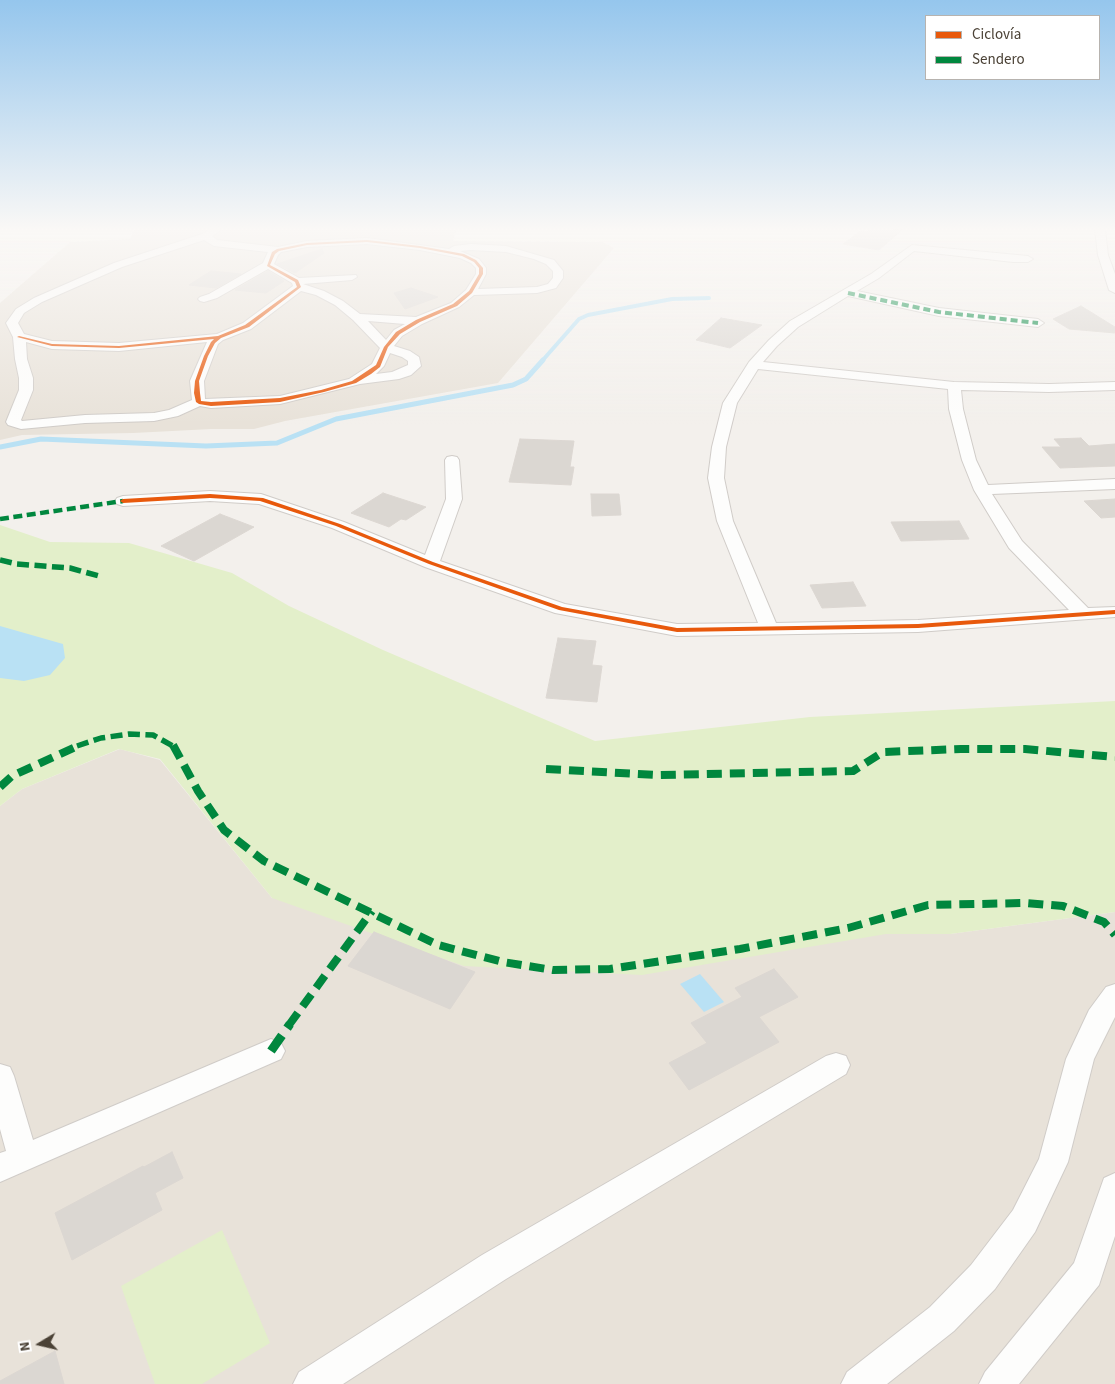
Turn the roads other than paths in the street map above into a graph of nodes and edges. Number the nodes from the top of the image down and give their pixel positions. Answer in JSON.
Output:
{"nodes":[{"id":1,"x":52,"y":295,"type":"edge"},
{"id":2,"x":216,"y":295,"type":"edge"},
{"id":3,"x":286,"y":295,"type":"edge"},
{"id":4,"x":323,"y":295,"type":"edge"},
{"id":5,"x":468,"y":295,"type":"edge"},
{"id":6,"x":845,"y":295,"type":"edge"},
{"id":7,"x":856,"y":295,"type":"edge"},
{"id":8,"x":204,"y":298,"type":"dead end"},
{"id":9,"x":357,"y":317,"type":"junction"},
{"id":10,"x":418,"y":321,"type":"junction"},
{"id":11,"x":1038,"y":323,"type":"dead end"},
{"id":12,"x":19,"y":337,"type":"junction"},
{"id":13,"x":219,"y":337,"type":"junction"},
{"id":14,"x":386,"y":347,"type":"junction"},
{"id":15,"x":754,"y":366,"type":"junction"},
{"id":16,"x":354,"y":382,"type":"junction"},
{"id":17,"x":954,"y":386,"type":"junction"},
{"id":18,"x":1115,"y":386,"type":"edge"},
{"id":19,"x":199,"y":402,"type":"junction"},
{"id":20,"x":452,"y":460,"type":"dead end"},
{"id":21,"x":1115,"y":484,"type":"edge"},
{"id":22,"x":982,"y":490,"type":"junction"},
{"id":23,"x":123,"y":500,"type":"dead end"},
{"id":24,"x":431,"y":563,"type":"junction"},
{"id":25,"x":1115,"y":612,"type":"edge"},
{"id":26,"x":1083,"y":614,"type":"junction"},
{"id":27,"x":769,"y":627,"type":"junction"},
{"id":28,"x":1115,"y":995,"type":"edge"},
{"id":29,"x":271,"y":1051,"type":"dead end"},
{"id":30,"x":836,"y":1065,"type":"dead end"},
{"id":31,"x":0,"y":1076,"type":"edge"},
{"id":32,"x":12,"y":1163,"type":"edge"},
{"id":33,"x":1115,"y":1188,"type":"edge"},
{"id":34,"x":311,"y":1384,"type":"edge"},
{"id":35,"x":860,"y":1384,"type":"edge"},
{"id":36,"x":997,"y":1384,"type":"edge"}],
"edges":[{"from":1,"to":12,"type":"street"},
{"from":2,"to":8,"type":"street"},
{"from":3,"to":13,"type":"street"},
{"from":4,"to":9,"type":"street"},
{"from":5,"to":10,"type":"street"},
{"from":6,"to":15,"type":"street"},
{"from":7,"to":11,"type":"street"},
{"from":9,"to":10,"type":"street"},
{"from":9,"to":14,"type":"street"},
{"from":10,"to":14,"type":"street"},
{"from":12,"to":13,"type":"street"},
{"from":12,"to":19,"type":"street"},
{"from":13,"to":19,"type":"street"},
{"from":14,"to":16,"type":"street"},
{"from":14,"to":16,"type":"street"},
{"from":15,"to":17,"type":"street"},
{"from":15,"to":27,"type":"street"},
{"from":16,"to":19,"type":"street"},
{"from":17,"to":18,"type":"street"},
{"from":17,"to":22,"type":"street"},
{"from":20,"to":24,"type":"street"},
{"from":21,"to":22,"type":"street"},
{"from":22,"to":26,"type":"street"},
{"from":23,"to":24,"type":"street"},
{"from":24,"to":27,"type":"street"},
{"from":25,"to":26,"type":"street"},
{"from":26,"to":27,"type":"street"},
{"from":28,"to":35,"type":"street"},
{"from":29,"to":32,"type":"street"},
{"from":30,"to":34,"type":"street"},
{"from":31,"to":32,"type":"street"},
{"from":33,"to":36,"type":"street"}]}
